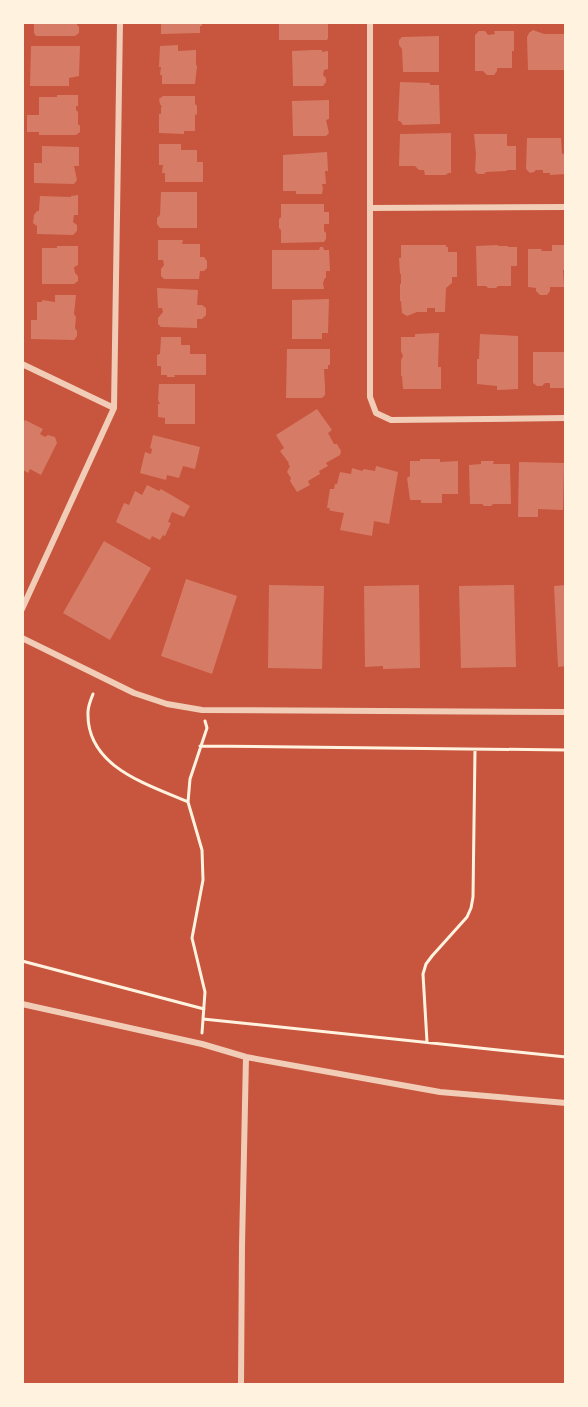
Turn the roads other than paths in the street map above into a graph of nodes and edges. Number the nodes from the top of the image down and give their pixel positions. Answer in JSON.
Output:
{"nodes":[{"id":1,"x":120,"y":22,"type":"edge"},
{"id":2,"x":370,"y":22,"type":"edge"},
{"id":3,"x":566,"y":207,"type":"edge"},
{"id":4,"x":370,"y":208,"type":"junction"},
{"id":5,"x":22,"y":363,"type":"edge"},
{"id":6,"x":114,"y":408,"type":"junction"},
{"id":7,"x":566,"y":418,"type":"edge"},
{"id":8,"x":22,"y":609,"type":"edge"},
{"id":9,"x":22,"y":638,"type":"edge"},
{"id":10,"x":566,"y":712,"type":"edge"},
{"id":11,"x":22,"y":1004,"type":"edge"},
{"id":12,"x":246,"y":1057,"type":"junction"},
{"id":13,"x":566,"y":1103,"type":"edge"},
{"id":14,"x":241,"y":1384,"type":"edge"}],
"edges":[{"from":1,"to":6,"type":"street"},
{"from":2,"to":4,"type":"street"},
{"from":3,"to":4,"type":"street"},
{"from":4,"to":7,"type":"street"},
{"from":5,"to":6,"type":"street"},
{"from":6,"to":8,"type":"street"},
{"from":9,"to":10,"type":"street"},
{"from":11,"to":12,"type":"street"},
{"from":12,"to":13,"type":"street"},
{"from":12,"to":14,"type":"street"}]}
